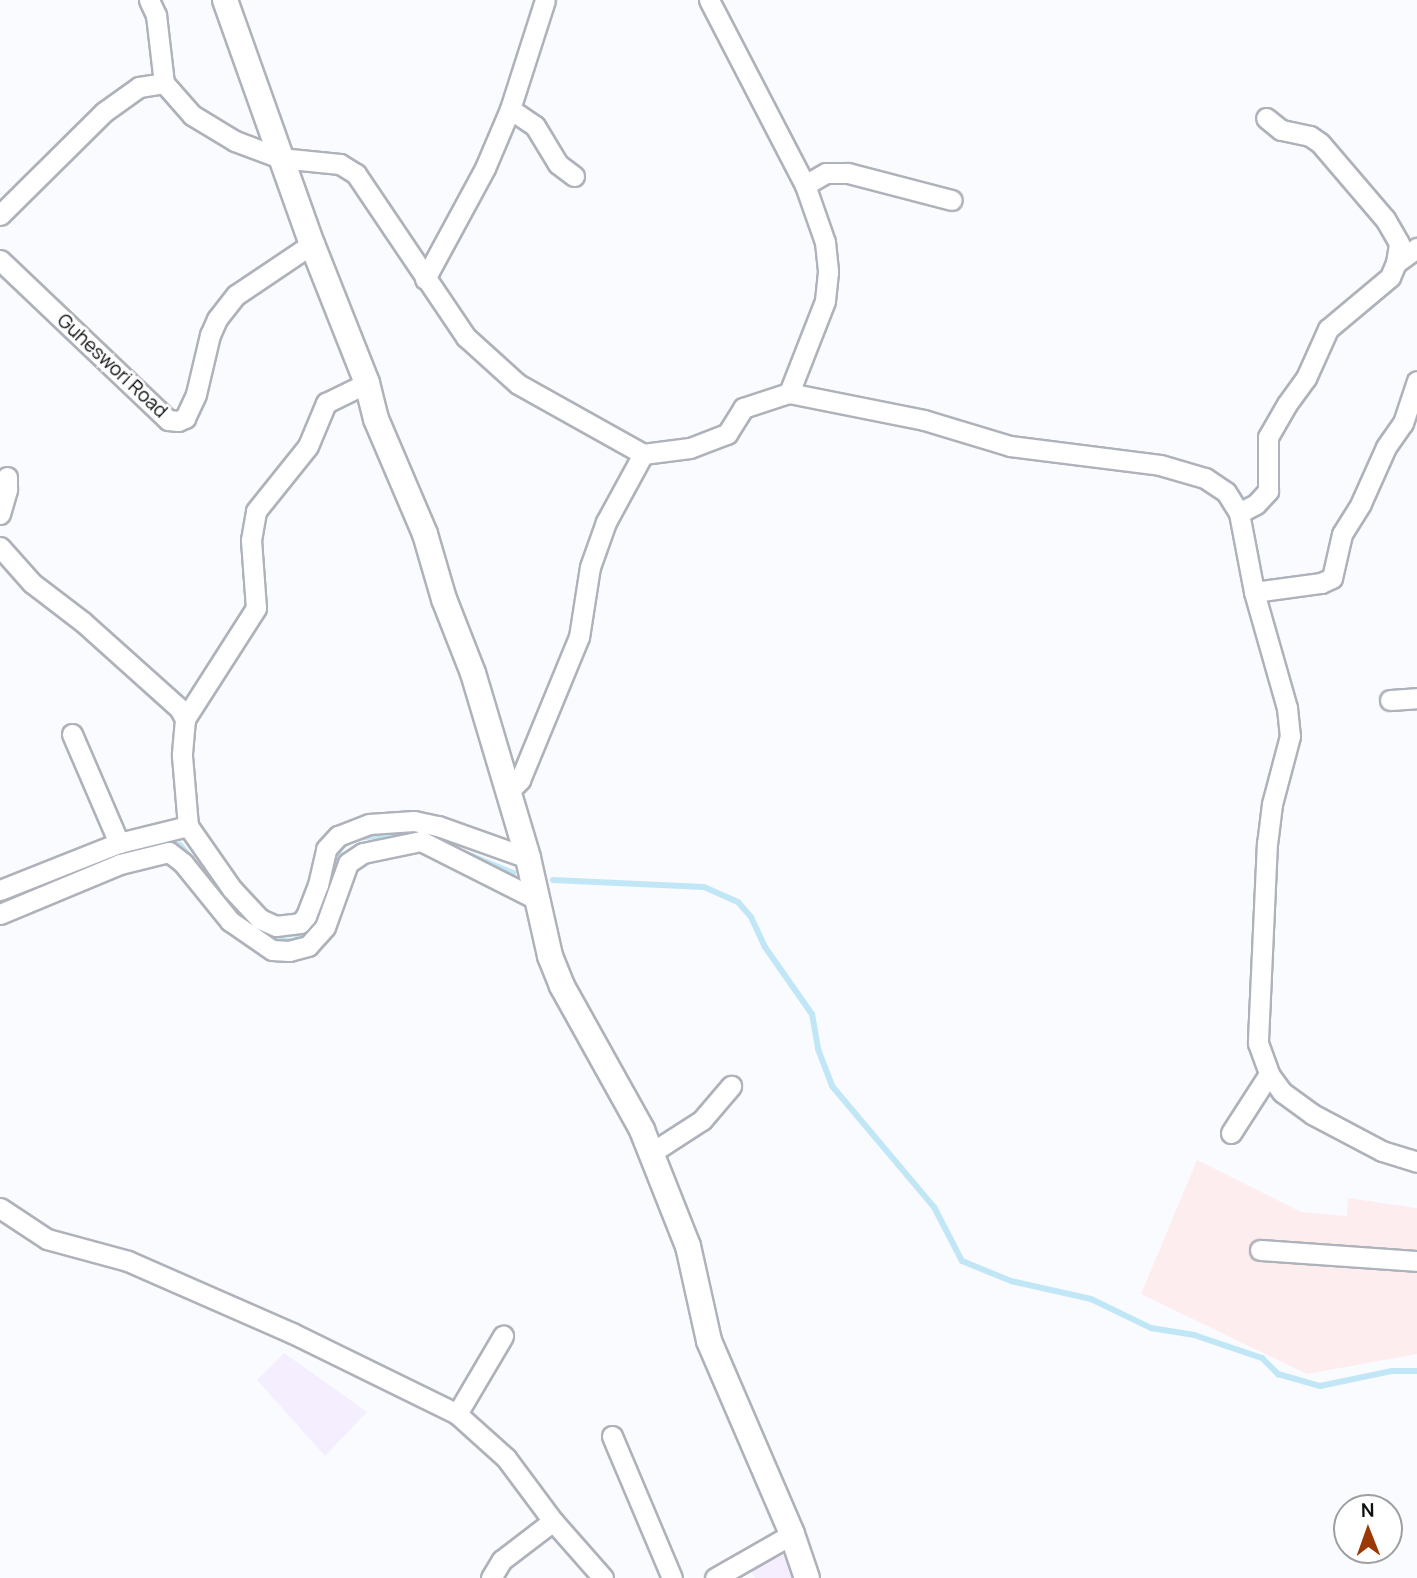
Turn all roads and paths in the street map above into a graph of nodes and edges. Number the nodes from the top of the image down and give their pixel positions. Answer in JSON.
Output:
{"nodes":[{"id":1,"x":149,"y":0,"type":"edge"},
{"id":2,"x":225,"y":0,"type":"edge"},
{"id":3,"x":545,"y":0,"type":"edge"},
{"id":4,"x":709,"y":0,"type":"edge"},
{"id":5,"x":164,"y":83,"type":"junction"},
{"id":6,"x":510,"y":109,"type":"junction"},
{"id":7,"x":1266,"y":118,"type":"dead end"},
{"id":8,"x":280,"y":158,"type":"junction"},
{"id":9,"x":574,"y":176,"type":"dead end"},
{"id":10,"x":805,"y":185,"type":"junction"},
{"id":11,"x":953,"y":200,"type":"dead end"},
{"id":12,"x":0,"y":215,"type":"edge"},
{"id":13,"x":312,"y":244,"type":"junction"},
{"id":14,"x":1417,"y":248,"type":"edge"},
{"id":15,"x":0,"y":260,"type":"edge"},
{"id":16,"x":1396,"y":263,"type":"junction"},
{"id":17,"x":425,"y":279,"type":"junction"},
{"id":18,"x":1417,"y":381,"type":"edge"},
{"id":19,"x":367,"y":383,"type":"junction"},
{"id":20,"x":789,"y":393,"type":"junction"},
{"id":21,"x":643,"y":454,"type":"junction"},
{"id":22,"x":7,"y":477,"type":"dead end"},
{"id":23,"x":1239,"y":513,"type":"junction"},
{"id":24,"x":0,"y":514,"type":"edge"},
{"id":25,"x":0,"y":547,"type":"edge"},
{"id":26,"x":1254,"y":592,"type":"junction"},
{"id":27,"x":1417,"y":698,"type":"edge"},
{"id":28,"x":1390,"y":700,"type":"dead end"},
{"id":29,"x":185,"y":719,"type":"junction"},
{"id":30,"x":72,"y":734,"type":"dead end"},
{"id":31,"x":509,"y":791,"type":"junction"},
{"id":32,"x":188,"y":826,"type":"junction"},
{"id":33,"x":119,"y":843,"type":"junction"},
{"id":34,"x":528,"y":858,"type":"junction"},
{"id":35,"x":0,"y":890,"type":"edge"},
{"id":36,"x":538,"y":900,"type":"junction"},
{"id":37,"x":0,"y":914,"type":"edge"},
{"id":38,"x":1269,"y":1074,"type":"junction"},
{"id":39,"x":731,"y":1086,"type":"dead end"},
{"id":40,"x":1231,"y":1133,"type":"dead end"},
{"id":41,"x":651,"y":1153,"type":"junction"},
{"id":42,"x":1417,"y":1162,"type":"edge"},
{"id":43,"x":0,"y":1208,"type":"edge"},
{"id":44,"x":1260,"y":1250,"type":"dead end"},
{"id":45,"x":1417,"y":1261,"type":"edge"},
{"id":46,"x":503,"y":1336,"type":"dead end"},
{"id":47,"x":457,"y":1414,"type":"junction"},
{"id":48,"x":612,"y":1436,"type":"dead end"},
{"id":49,"x":552,"y":1521,"type":"junction"},
{"id":50,"x":792,"y":1534,"type":"junction"},
{"id":51,"x":491,"y":1578,"type":"edge"},
{"id":52,"x":603,"y":1578,"type":"edge"},
{"id":53,"x":672,"y":1578,"type":"edge"},
{"id":54,"x":715,"y":1578,"type":"edge"},
{"id":55,"x":807,"y":1578,"type":"edge"}],
"edges":[{"from":1,"to":5,"type":"street"},
{"from":2,"to":8,"type":"street"},
{"from":3,"to":6,"type":"street"},
{"from":4,"to":10,"type":"street"},
{"from":5,"to":8,"type":"street"},
{"from":5,"to":12,"type":"street"},
{"from":6,"to":9,"type":"street"},
{"from":6,"to":17,"type":"street"},
{"from":7,"to":16,"type":"street"},
{"from":8,"to":13,"type":"street"},
{"from":8,"to":17,"type":"street"},
{"from":10,"to":11,"type":"street"},
{"from":10,"to":20,"type":"street"},
{"from":13,"to":15,"type":"street","name":"Guheswori Road"},
{"from":13,"to":19,"type":"street"},
{"from":14,"to":16,"type":"street"},
{"from":16,"to":23,"type":"street"},
{"from":17,"to":21,"type":"street"},
{"from":18,"to":26,"type":"street"},
{"from":19,"to":29,"type":"street"},
{"from":19,"to":31,"type":"street"},
{"from":20,"to":21,"type":"street"},
{"from":20,"to":23,"type":"street"},
{"from":21,"to":31,"type":"street"},
{"from":22,"to":24,"type":"street"},
{"from":23,"to":26,"type":"street"},
{"from":25,"to":29,"type":"street"},
{"from":26,"to":38,"type":"street"},
{"from":27,"to":28,"type":"street"},
{"from":29,"to":32,"type":"street"},
{"from":30,"to":33,"type":"street"},
{"from":31,"to":34,"type":"street"},
{"from":32,"to":33,"type":"street"},
{"from":32,"to":34,"type":"street"},
{"from":33,"to":35,"type":"street"},
{"from":34,"to":36,"type":"street"},
{"from":36,"to":37,"type":"street"},
{"from":36,"to":41,"type":"street"},
{"from":38,"to":40,"type":"street"},
{"from":38,"to":42,"type":"street"},
{"from":39,"to":41,"type":"street"},
{"from":41,"to":50,"type":"street"},
{"from":43,"to":47,"type":"street"},
{"from":44,"to":45,"type":"street"},
{"from":46,"to":47,"type":"street"},
{"from":47,"to":49,"type":"street"},
{"from":48,"to":53,"type":"street"},
{"from":49,"to":51,"type":"street"},
{"from":49,"to":52,"type":"street"},
{"from":50,"to":54,"type":"street"},
{"from":50,"to":55,"type":"street"}]}
